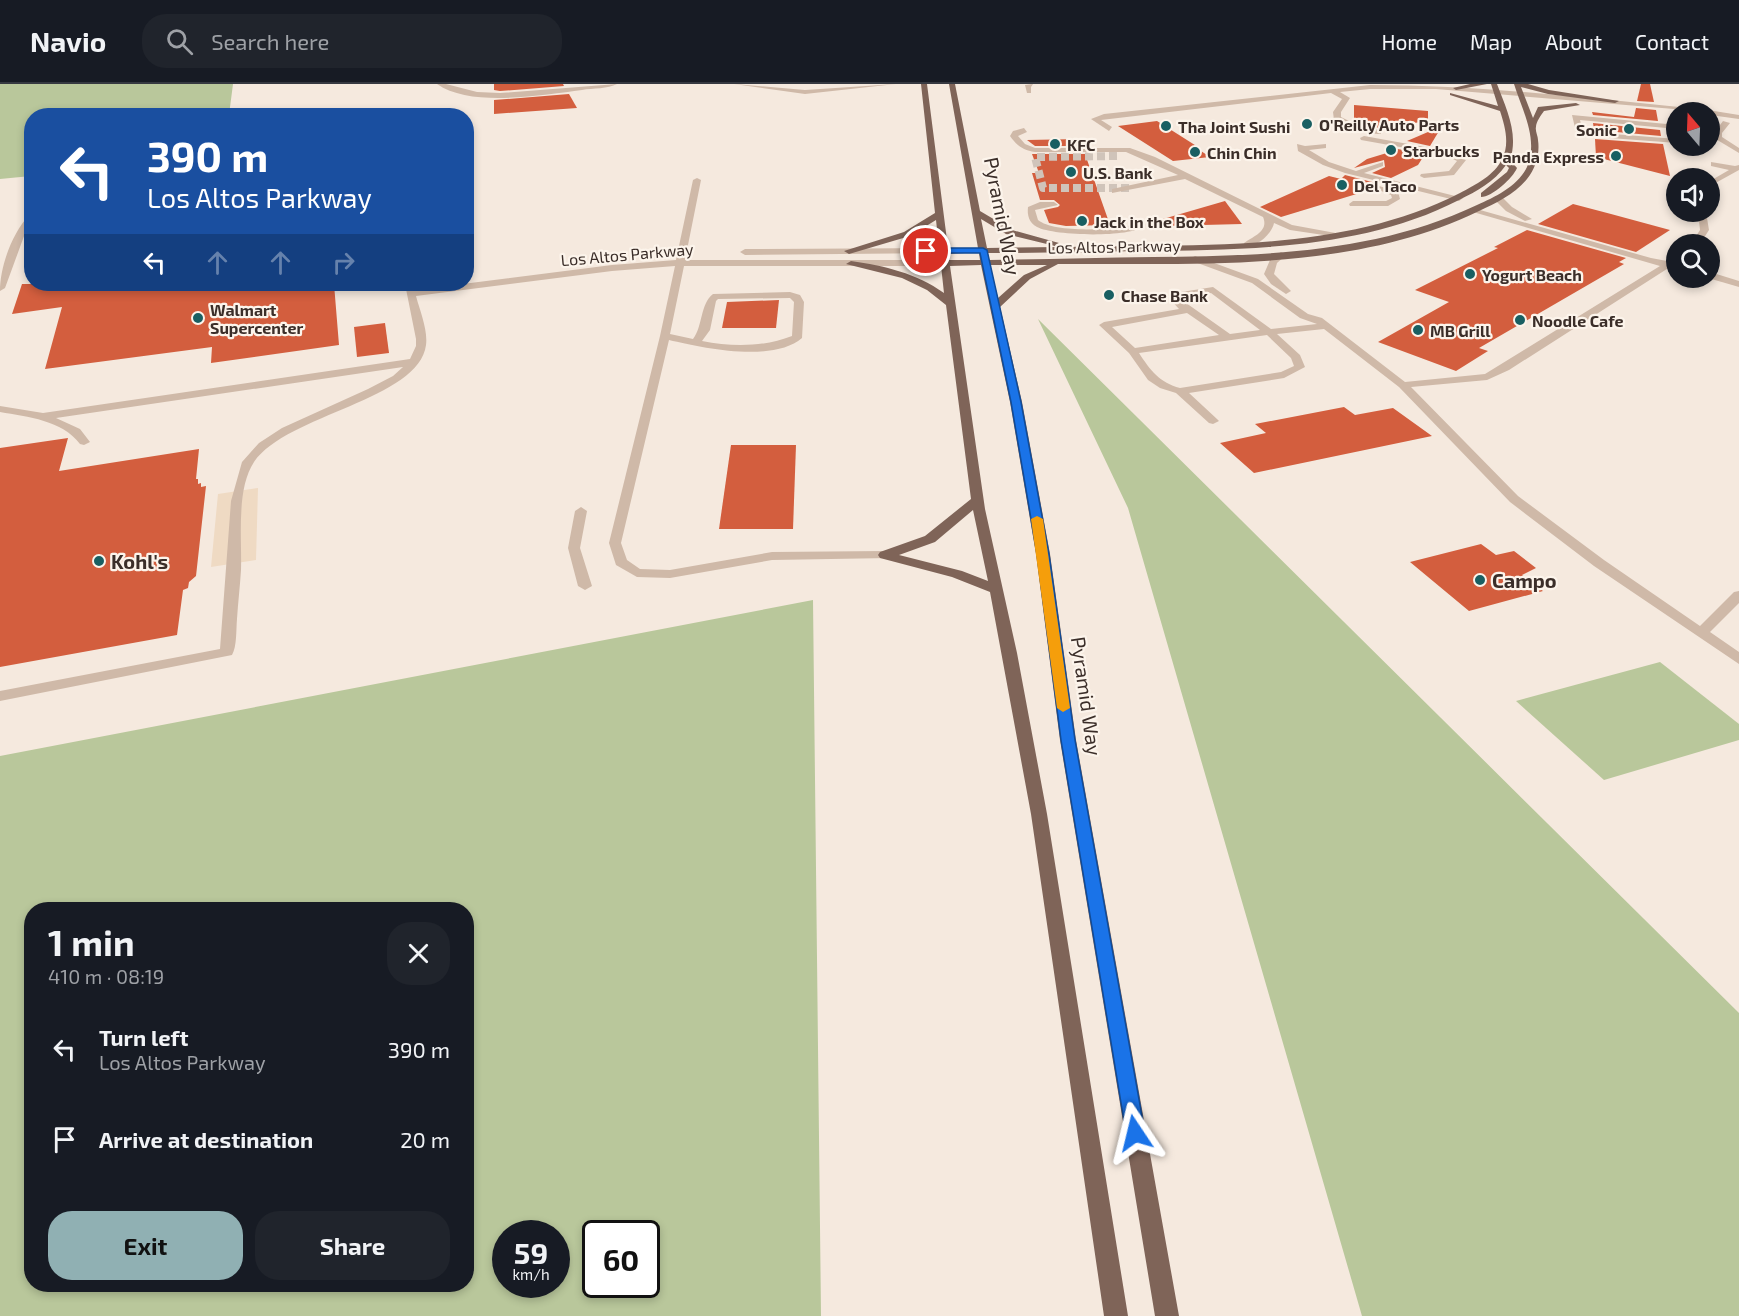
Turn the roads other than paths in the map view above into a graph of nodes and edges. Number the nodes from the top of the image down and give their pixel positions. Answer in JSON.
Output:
{"nodes":[{"id":1,"x":440,"y":84,"type":"edge"},
{"id":2,"x":614,"y":84,"type":"edge"},
{"id":3,"x":737,"y":84,"type":"edge"},
{"id":4,"x":893,"y":84,"type":"edge"},
{"id":5,"x":924,"y":84,"type":"edge"},
{"id":6,"x":952,"y":84,"type":"edge"},
{"id":7,"x":1484,"y":84,"type":"edge"},
{"id":8,"x":1519,"y":84,"type":"edge"},
{"id":9,"x":1385,"y":86,"type":"edge"},
{"id":10,"x":1280,"y":89,"type":"dead end"},
{"id":11,"x":1330,"y":90,"type":"junction"},
{"id":12,"x":1454,"y":91,"type":"junction"},
{"id":13,"x":1496,"y":91,"type":"edge"},
{"id":14,"x":1290,"y":95,"type":"junction"},
{"id":15,"x":1522,"y":97,"type":"junction"},
{"id":16,"x":1615,"y":101,"type":"junction"},
{"id":17,"x":1576,"y":105,"type":"junction"},
{"id":18,"x":1666,"y":108,"type":"edge"},
{"id":19,"x":1502,"y":109,"type":"junction"},
{"id":20,"x":1720,"y":114,"type":"edge"},
{"id":21,"x":1666,"y":115,"type":"edge"},
{"id":22,"x":1739,"y":117,"type":"edge"},
{"id":23,"x":1720,"y":122,"type":"edge"},
{"id":24,"x":1726,"y":123,"type":"junction"},
{"id":25,"x":1739,"y":124,"type":"edge"},
{"id":26,"x":1532,"y":126,"type":"junction"},
{"id":27,"x":1666,"y":127,"type":"edge"},
{"id":28,"x":1109,"y":129,"type":"dead end"},
{"id":29,"x":1024,"y":130,"type":"dead end"},
{"id":30,"x":1720,"y":130,"type":"edge"},
{"id":31,"x":1380,"y":132,"type":"dead end"},
{"id":32,"x":1364,"y":138,"type":"dead end"},
{"id":33,"x":1720,"y":138,"type":"edge"},
{"id":34,"x":1666,"y":140,"type":"edge"},
{"id":35,"x":1323,"y":146,"type":"dead end"},
{"id":36,"x":1739,"y":151,"type":"edge"},
{"id":37,"x":1506,"y":160,"type":"junction"},
{"id":38,"x":1380,"y":164,"type":"dead end"},
{"id":39,"x":1714,"y":164,"type":"dead end"},
{"id":40,"x":1312,"y":168,"type":"dead end"},
{"id":41,"x":1737,"y":168,"type":"edge"},
{"id":42,"x":1358,"y":173,"type":"junction"},
{"id":43,"x":1186,"y":176,"type":"junction"},
{"id":44,"x":1424,"y":176,"type":"dead end"},
{"id":45,"x":1720,"y":178,"type":"edge"},
{"id":46,"x":697,"y":180,"type":"dead end"},
{"id":47,"x":1410,"y":188,"type":"junction"},
{"id":48,"x":1115,"y":191,"type":"tunnel mouth"},
{"id":49,"x":1459,"y":198,"type":"junction"},
{"id":50,"x":1498,"y":198,"type":"junction"},
{"id":51,"x":1353,"y":204,"type":"dead end"},
{"id":52,"x":1054,"y":205,"type":"dead end"},
{"id":53,"x":1436,"y":208,"type":"junction"},
{"id":54,"x":1476,"y":210,"type":"junction"},
{"id":55,"x":977,"y":213,"type":"junction"},
{"id":56,"x":939,"y":214,"type":"junction"},
{"id":57,"x":1267,"y":216,"type":"junction"},
{"id":58,"x":1140,"y":226,"type":"dead end"},
{"id":59,"x":24,"y":227,"type":"edge"},
{"id":60,"x":1337,"y":234,"type":"junction"},
{"id":61,"x":1370,"y":242,"type":"junction"},
{"id":62,"x":1247,"y":245,"type":"junction"},
{"id":63,"x":1093,"y":249,"type":"junction"},
{"id":64,"x":983,"y":250,"type":"junction"},
{"id":65,"x":849,"y":251,"type":"junction"},
{"id":66,"x":943,"y":251,"type":"junction"},
{"id":67,"x":1281,"y":255,"type":"junction"},
{"id":68,"x":681,"y":258,"type":"junction"},
{"id":69,"x":1195,"y":259,"type":"junction"},
{"id":70,"x":1666,"y":260,"type":"edge"},
{"id":71,"x":985,"y":262,"type":"junction"},
{"id":72,"x":1065,"y":262,"type":"junction"},
{"id":73,"x":1666,"y":262,"type":"edge"},
{"id":74,"x":945,"y":263,"type":"junction"},
{"id":75,"x":852,"y":264,"type":"junction"},
{"id":76,"x":1666,"y":269,"type":"edge"},
{"id":77,"x":474,"y":276,"type":"edge"},
{"id":78,"x":1720,"y":279,"type":"edge"},
{"id":79,"x":474,"y":280,"type":"edge"},
{"id":80,"x":1739,"y":284,"type":"edge"},
{"id":81,"x":0,"y":288,"type":"edge"},
{"id":82,"x":413,"y":291,"type":"edge"},
{"id":83,"x":952,"y":305,"type":"junction"},
{"id":84,"x":996,"y":305,"type":"junction"},
{"id":85,"x":1189,"y":310,"type":"junction"},
{"id":86,"x":1321,"y":323,"type":"junction"},
{"id":87,"x":1269,"y":332,"type":"junction"},
{"id":88,"x":665,"y":336,"type":"junction"},
{"id":89,"x":1228,"y":337,"type":"junction"},
{"id":90,"x":696,"y":343,"type":"junction"},
{"id":91,"x":1132,"y":351,"type":"junction"},
{"id":92,"x":414,"y":362,"type":"junction"},
{"id":93,"x":1403,"y":385,"type":"junction"},
{"id":94,"x":1180,"y":391,"type":"junction"},
{"id":95,"x":0,"y":409,"type":"edge"},
{"id":96,"x":43,"y":416,"type":"junction"},
{"id":97,"x":1213,"y":421,"type":"dead end"},
{"id":98,"x":84,"y":442,"type":"dead end"},
{"id":99,"x":978,"y":500,"type":"junction"},
{"id":100,"x":581,"y":511,"type":"dead end"},
{"id":101,"x":885,"y":555,"type":"junction"},
{"id":102,"x":585,"y":586,"type":"dead end"},
{"id":103,"x":995,"y":589,"type":"junction"},
{"id":104,"x":1739,"y":595,"type":"edge"},
{"id":105,"x":1702,"y":632,"type":"junction"},
{"id":106,"x":1739,"y":658,"type":"edge"},
{"id":107,"x":0,"y":696,"type":"edge"},
{"id":108,"x":1116,"y":1316,"type":"edge"},
{"id":109,"x":1167,"y":1316,"type":"edge"}],
"edges":[{"from":1,"to":2,"type":"street"},
{"from":3,"to":4,"type":"street"},
{"from":5,"to":56,"type":"main road"},
{"from":6,"to":55,"type":"main road","name":"Pyramid Way"},
{"from":7,"to":12,"type":"main road"},
{"from":8,"to":15,"type":"main road","name":"Los Altos Parkway"},
{"from":8,"to":16,"type":"main road"},
{"from":9,"to":11,"type":"street"},
{"from":9,"to":12,"type":"street"},
{"from":10,"to":14,"type":"street"},
{"from":11,"to":14,"type":"street"},
{"from":11,"to":31,"type":"street"},
{"from":12,"to":13,"type":"street"},
{"from":12,"to":19,"type":"main road"},
{"from":13,"to":15,"type":"street"},
{"from":13,"to":19,"type":"main road"},
{"from":14,"to":28,"type":"street"},
{"from":15,"to":16,"type":"street"},
{"from":15,"to":17,"type":"street"},
{"from":15,"to":26,"type":"main road","name":"Los Altos Parkway"},
{"from":16,"to":18,"type":"street"},
{"from":17,"to":21,"type":"street"},
{"from":17,"to":26,"type":"main road"},
{"from":19,"to":37,"type":"main road"},
{"from":20,"to":22,"type":"street"},
{"from":23,"to":24,"type":"street"},
{"from":24,"to":25,"type":"street"},
{"from":24,"to":30,"type":"street"},
{"from":26,"to":50,"type":"main road","name":"Los Altos Parkway"},
{"from":27,"to":34,"type":"street"},
{"from":29,"to":43,"type":"street"},
{"from":32,"to":44,"type":"street"},
{"from":33,"to":36,"type":"street"},
{"from":35,"to":42,"type":"street"},
{"from":37,"to":49,"type":"main road","name":"Los Altos Parkway"},
{"from":37,"to":54,"type":"main road"},
{"from":38,"to":42,"type":"street"},
{"from":39,"to":41,"type":"street"},
{"from":40,"to":51,"type":"street"},
{"from":41,"to":45,"type":"street"},
{"from":42,"to":47,"type":"street"},
{"from":43,"to":48,"type":"street"},
{"from":43,"to":57,"type":"street"},
{"from":46,"to":68,"type":"street"},
{"from":47,"to":49,"type":"street"},
{"from":47,"to":53,"type":"street"},
{"from":49,"to":53,"type":"main road","name":"Los Altos Parkway"},
{"from":49,"to":61,"type":"main road"},
{"from":50,"to":54,"type":"main road","name":"Los Altos Parkway"},
{"from":50,"to":70,"type":"street"},
{"from":52,"to":58,"type":"street"},
{"from":53,"to":60,"type":"main road","name":"Los Altos Parkway"},
{"from":54,"to":61,"type":"main road","name":"Los Altos Parkway"},
{"from":54,"to":73,"type":"street"},
{"from":55,"to":63,"type":"main road"},
{"from":55,"to":64,"type":"main road","name":"Pyramid Way"},
{"from":56,"to":65,"type":"main road"},
{"from":56,"to":66,"type":"main road"},
{"from":57,"to":60,"type":"street"},
{"from":57,"to":62,"type":"street"},
{"from":59,"to":81,"type":"street"},
{"from":60,"to":62,"type":"main road","name":"Los Altos Parkway"},
{"from":61,"to":67,"type":"main road","name":"Los Altos Parkway"},
{"from":62,"to":63,"type":"main road","name":"Los Altos Parkway"},
{"from":63,"to":64,"type":"main road","name":"Los Altos Parkway"},
{"from":64,"to":66,"type":"main road","name":"Los Altos Parkway"},
{"from":64,"to":71,"type":"main road","name":"Pyramid Way"},
{"from":65,"to":66,"type":"street","name":"Los Altos Parkway"},
{"from":65,"to":68,"type":"street","name":"Los Altos Parkway"},
{"from":66,"to":74,"type":"main road"},
{"from":67,"to":69,"type":"main road","name":"Los Altos Parkway"},
{"from":67,"to":86,"type":"street"},
{"from":68,"to":75,"type":"street","name":"Los Altos Parkway"},
{"from":68,"to":77,"type":"street","name":"Los Altos Parkway"},
{"from":68,"to":79,"type":"street","name":"Los Altos Parkway"},
{"from":68,"to":88,"type":"street"},
{"from":69,"to":72,"type":"main road","name":"Los Altos Parkway"},
{"from":69,"to":86,"type":"street"},
{"from":71,"to":72,"type":"main road","name":"Los Altos Parkway"},
{"from":71,"to":74,"type":"main road","name":"Los Altos Parkway"},
{"from":71,"to":84,"type":"main road","name":"Pyramid Way"},
{"from":72,"to":84,"type":"main road"},
{"from":74,"to":75,"type":"street","name":"Los Altos Parkway"},
{"from":74,"to":83,"type":"main road"},
{"from":75,"to":83,"type":"main road"},
{"from":76,"to":93,"type":"street"},
{"from":78,"to":80,"type":"street"},
{"from":82,"to":92,"type":"street"},
{"from":83,"to":99,"type":"main road"},
{"from":84,"to":109,"type":"main road","name":"Pyramid Way"},
{"from":85,"to":87,"type":"street"},
{"from":85,"to":89,"type":"street"},
{"from":85,"to":91,"type":"street"},
{"from":86,"to":87,"type":"street"},
{"from":86,"to":93,"type":"street"},
{"from":87,"to":89,"type":"street"},
{"from":87,"to":94,"type":"street"},
{"from":88,"to":90,"type":"street"},
{"from":88,"to":101,"type":"street"},
{"from":89,"to":91,"type":"street"},
{"from":90,"to":90,"type":"street"},
{"from":91,"to":94,"type":"street"},
{"from":92,"to":96,"type":"street"},
{"from":92,"to":107,"type":"street"},
{"from":93,"to":105,"type":"street"},
{"from":94,"to":97,"type":"street"},
{"from":95,"to":96,"type":"street"},
{"from":96,"to":98,"type":"street"},
{"from":99,"to":101,"type":"main road"},
{"from":99,"to":103,"type":"main road"},
{"from":100,"to":102,"type":"street"},
{"from":101,"to":103,"type":"main road"},
{"from":103,"to":108,"type":"main road"},
{"from":104,"to":105,"type":"street"},
{"from":105,"to":106,"type":"street"}]}
